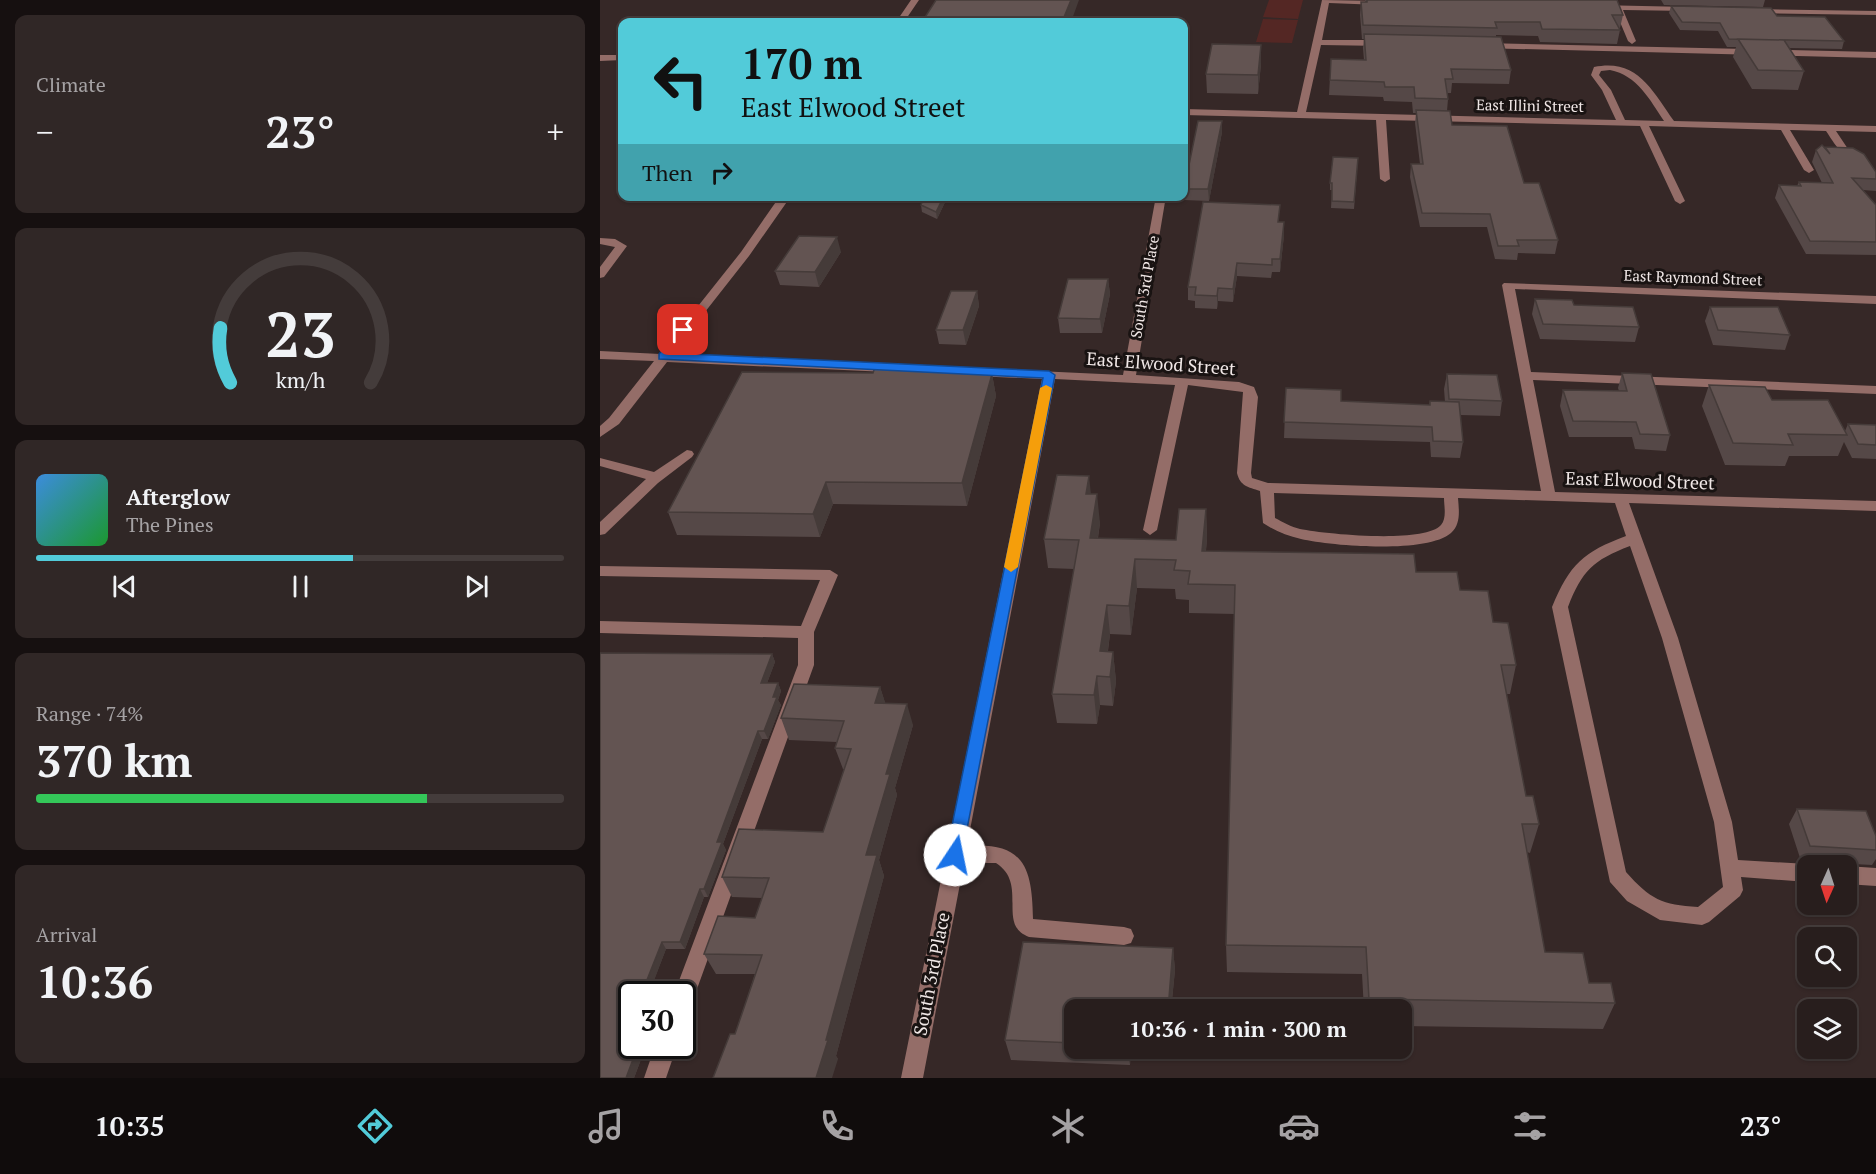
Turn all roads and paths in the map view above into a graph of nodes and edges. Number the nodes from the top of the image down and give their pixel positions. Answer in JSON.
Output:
{"nodes":[{"id":1,"x":915,"y":0,"type":"edge"},
{"id":2,"x":1326,"y":1,"type":"edge"},
{"id":3,"x":1390,"y":3,"type":"edge"},
{"id":4,"x":1594,"y":7,"type":"edge"},
{"id":5,"x":1618,"y":8,"type":"junction"},
{"id":6,"x":1700,"y":10,"type":"edge"},
{"id":7,"x":1747,"y":11,"type":"edge"},
{"id":8,"x":1876,"y":14,"type":"edge"},
{"id":9,"x":903,"y":18,"type":"edge"},
{"id":10,"x":1632,"y":41,"type":"dead end"},
{"id":11,"x":1318,"y":42,"type":"junction"},
{"id":12,"x":1392,"y":44,"type":"edge"},
{"id":13,"x":1475,"y":45,"type":"edge"},
{"id":14,"x":1876,"y":55,"type":"edge"},
{"id":15,"x":600,"y":58,"type":"edge"},
{"id":16,"x":618,"y":58,"type":"edge"},
{"id":17,"x":1188,"y":112,"type":"edge"},
{"id":18,"x":1301,"y":115,"type":"junction"},
{"id":19,"x":1381,"y":117,"type":"junction"},
{"id":20,"x":1622,"y":123,"type":"junction"},
{"id":21,"x":1643,"y":123,"type":"junction"},
{"id":22,"x":1671,"y":124,"type":"junction"},
{"id":23,"x":1784,"y":127,"type":"junction"},
{"id":24,"x":1829,"y":128,"type":"junction"},
{"id":25,"x":1876,"y":129,"type":"edge"},
{"id":26,"x":1863,"y":159,"type":"edge"},
{"id":27,"x":1809,"y":170,"type":"dead end"},
{"id":28,"x":1385,"y":180,"type":"dead end"},
{"id":29,"x":783,"y":201,"type":"edge"},
{"id":30,"x":1160,"y":201,"type":"edge"},
{"id":31,"x":1680,"y":201,"type":"dead end"},
{"id":32,"x":600,"y":241,"type":"edge"},
{"id":33,"x":600,"y":275,"type":"edge"},
{"id":34,"x":1876,"y":300,"type":"edge"},
{"id":35,"x":600,"y":355,"type":"edge"},
{"id":36,"x":663,"y":356,"type":"junction"},
{"id":37,"x":1049,"y":375,"type":"junction"},
{"id":38,"x":1524,"y":376,"type":"junction"},
{"id":39,"x":1129,"y":378,"type":"junction"},
{"id":40,"x":1182,"y":381,"type":"junction"},
{"id":41,"x":1876,"y":390,"type":"edge"},
{"id":42,"x":600,"y":433,"type":"edge"},
{"id":43,"x":687,"y":454,"type":"dead end"},
{"id":44,"x":600,"y":462,"type":"edge"},
{"id":45,"x":656,"y":477,"type":"junction"},
{"id":46,"x":1267,"y":488,"type":"junction"},
{"id":47,"x":1451,"y":493,"type":"junction"},
{"id":48,"x":1549,"y":496,"type":"junction"},
{"id":49,"x":1620,"y":498,"type":"junction"},
{"id":50,"x":1876,"y":506,"type":"edge"},
{"id":51,"x":600,"y":530,"type":"edge"},
{"id":52,"x":1150,"y":530,"type":"dead end"},
{"id":53,"x":1633,"y":539,"type":"junction"},
{"id":54,"x":600,"y":571,"type":"edge"},
{"id":55,"x":600,"y":627,"type":"edge"},
{"id":56,"x":806,"y":632,"type":"junction"},
{"id":57,"x":955,"y":855,"type":"junction"},
{"id":58,"x":1730,"y":868,"type":"junction"},
{"id":59,"x":1797,"y":872,"type":"edge"},
{"id":60,"x":1857,"y":876,"type":"edge"},
{"id":61,"x":1876,"y":877,"type":"edge"},
{"id":62,"x":1124,"y":936,"type":"dead end"},
{"id":63,"x":689,"y":981,"type":"edge"},
{"id":64,"x":662,"y":1059,"type":"edge"},
{"id":65,"x":655,"y":1078,"type":"edge"},
{"id":66,"x":912,"y":1078,"type":"edge"}],
"edges":[{"from":1,"to":9,"type":"street"},
{"from":2,"to":3,"type":"street"},
{"from":2,"to":11,"type":"street"},
{"from":4,"to":5,"type":"street"},
{"from":5,"to":6,"type":"street"},
{"from":5,"to":10,"type":"street"},
{"from":7,"to":8,"type":"street"},
{"from":11,"to":12,"type":"street"},
{"from":11,"to":18,"type":"street"},
{"from":13,"to":14,"type":"street"},
{"from":15,"to":16,"type":"street"},
{"from":17,"to":18,"type":"street","name":"East Illini Street"},
{"from":18,"to":19,"type":"street","name":"East Illini Street"},
{"from":19,"to":20,"type":"street","name":"East Illini Street"},
{"from":19,"to":28,"type":"street"},
{"from":20,"to":21,"type":"street","name":"East Illini Street"},
{"from":20,"to":22,"type":"street"},
{"from":21,"to":22,"type":"street","name":"East Illini Street"},
{"from":21,"to":31,"type":"street"},
{"from":22,"to":23,"type":"street","name":"East Illini Street"},
{"from":23,"to":24,"type":"street","name":"East Illini Street"},
{"from":23,"to":27,"type":"street"},
{"from":24,"to":25,"type":"street","name":"East Illini Street"},
{"from":24,"to":26,"type":"street"},
{"from":29,"to":36,"type":"street"},
{"from":30,"to":39,"type":"street","name":"South 3rd Place"},
{"from":32,"to":33,"type":"street"},
{"from":34,"to":38,"type":"street","name":"East Raymond Street"},
{"from":35,"to":36,"type":"street","name":"East Elwood Street"},
{"from":36,"to":37,"type":"street","name":"East Elwood Street"},
{"from":36,"to":42,"type":"street"},
{"from":37,"to":39,"type":"street","name":"East Elwood Street"},
{"from":37,"to":57,"type":"street","name":"South 3rd Place"},
{"from":38,"to":41,"type":"street"},
{"from":38,"to":48,"type":"street"},
{"from":39,"to":40,"type":"street","name":"East Elwood Street"},
{"from":40,"to":46,"type":"street","name":"East Elwood Street"},
{"from":40,"to":52,"type":"street"},
{"from":43,"to":45,"type":"street"},
{"from":44,"to":45,"type":"street"},
{"from":45,"to":51,"type":"street"},
{"from":46,"to":47,"type":"street","name":"East Elwood Street"},
{"from":46,"to":47,"type":"street"},
{"from":47,"to":48,"type":"street","name":"East Elwood Street"},
{"from":48,"to":49,"type":"street","name":"East Elwood Street"},
{"from":49,"to":50,"type":"street","name":"East Elwood Street"},
{"from":49,"to":53,"type":"street"},
{"from":53,"to":58,"type":"street"},
{"from":53,"to":58,"type":"street"},
{"from":54,"to":56,"type":"street"},
{"from":55,"to":56,"type":"street"},
{"from":56,"to":63,"type":"street"},
{"from":57,"to":62,"type":"street"},
{"from":57,"to":66,"type":"street","name":"South 3rd Place"},
{"from":58,"to":59,"type":"street"},
{"from":60,"to":61,"type":"street"},
{"from":64,"to":65,"type":"street"}]}
